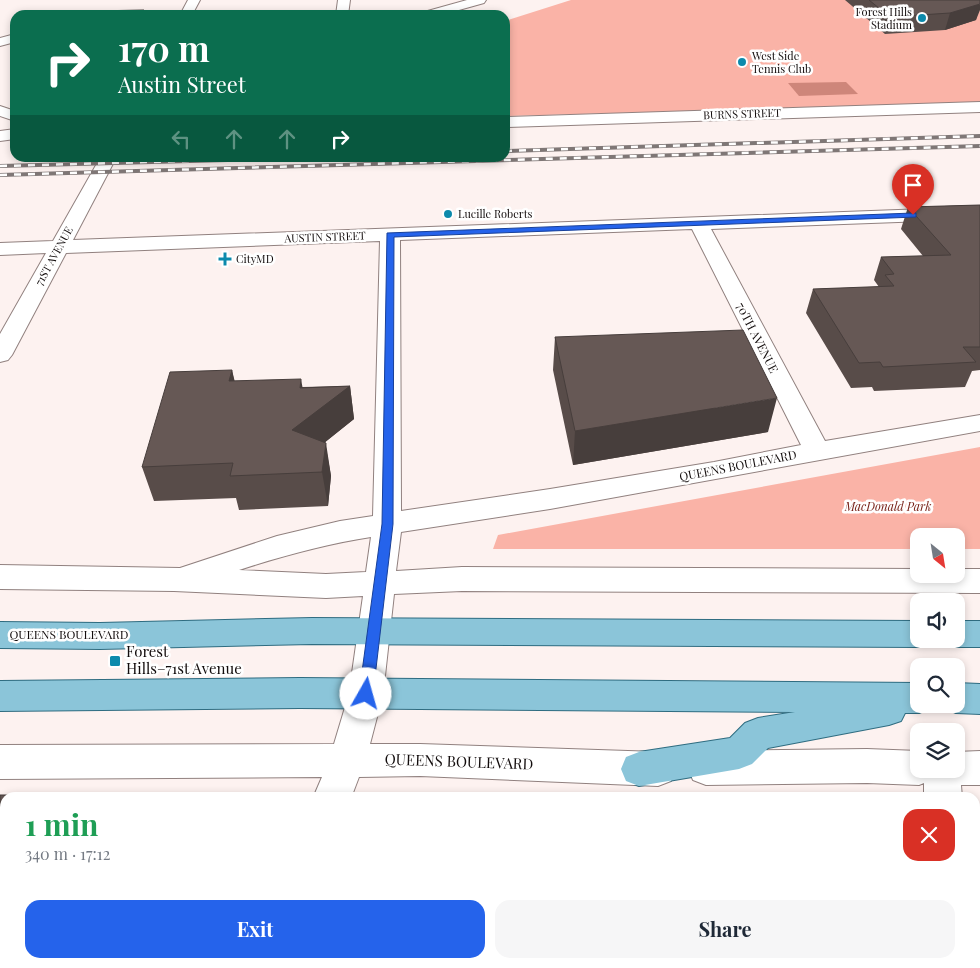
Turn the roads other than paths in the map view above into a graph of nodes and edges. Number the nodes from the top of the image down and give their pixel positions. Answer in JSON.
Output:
{"nodes":[{"id":1,"x":480,"y":0,"type":"edge"},
{"id":2,"x":445,"y":10,"type":"edge"},
{"id":3,"x":980,"y":107,"type":"edge"},
{"id":4,"x":510,"y":122,"type":"edge"},
{"id":5,"x":106,"y":162,"type":"edge"},
{"id":6,"x":980,"y":213,"type":"edge"},
{"id":7,"x":698,"y":223,"type":"junction"},
{"id":8,"x":390,"y":235,"type":"junction"},
{"id":9,"x":58,"y":247,"type":"junction"},
{"id":10,"x":0,"y":249,"type":"edge"},
{"id":11,"x":0,"y":355,"type":"edge"},
{"id":12,"x":980,"y":423,"type":"edge"},
{"id":13,"x":818,"y":452,"type":"junction"},
{"id":14,"x":388,"y":524,"type":"junction"},
{"id":15,"x":0,"y":577,"type":"edge"},
{"id":16,"x":174,"y":580,"type":"junction"},
{"id":17,"x":980,"y":581,"type":"edge"},
{"id":18,"x":380,"y":583,"type":"junction"},
{"id":19,"x":374,"y":632,"type":"junction"},
{"id":20,"x":910,"y":634,"type":"edge"},
{"id":21,"x":965,"y":634,"type":"edge"},
{"id":22,"x":980,"y":634,"type":"edge"},
{"id":23,"x":0,"y":635,"type":"edge"},
{"id":24,"x":366,"y":694,"type":"junction"},
{"id":25,"x":0,"y":696,"type":"edge"},
{"id":26,"x":910,"y":698,"type":"edge"},
{"id":27,"x":965,"y":698,"type":"edge"},
{"id":28,"x":980,"y":699,"type":"edge"},
{"id":29,"x":910,"y":707,"type":"edge"},
{"id":30,"x":347,"y":760,"type":"junction"},
{"id":31,"x":0,"y":762,"type":"edge"},
{"id":32,"x":910,"y":768,"type":"edge"},
{"id":33,"x":980,"y":768,"type":"edge"},
{"id":34,"x":639,"y":769,"type":"junction"},
{"id":35,"x":965,"y":769,"type":"edge"},
{"id":36,"x":942,"y":778,"type":"edge"},
{"id":37,"x":334,"y":792,"type":"edge"},
{"id":38,"x":943,"y":792,"type":"edge"}],
"edges":[{"from":1,"to":2,"type":"street"},
{"from":3,"to":4,"type":"street","name":"BURNS STREET"},
{"from":5,"to":9,"type":"street","name":"71ST AVENUE"},
{"from":6,"to":7,"type":"street","name":"AUSTIN STREET"},
{"from":7,"to":8,"type":"street","name":"AUSTIN STREET"},
{"from":7,"to":13,"type":"street","name":"70TH AVENUE"},
{"from":8,"to":9,"type":"street","name":"AUSTIN STREET"},
{"from":8,"to":14,"type":"street"},
{"from":9,"to":10,"type":"street","name":"AUSTIN STREET"},
{"from":9,"to":11,"type":"street","name":"71ST AVENUE"},
{"from":12,"to":13,"type":"street","name":"QUEENS BOULEVARD"},
{"from":13,"to":14,"type":"street","name":"QUEENS BOULEVARD"},
{"from":14,"to":16,"type":"street","name":"QUEENS BOULEVARD"},
{"from":14,"to":18,"type":"street"},
{"from":15,"to":16,"type":"street","name":"QUEENS BOULEVARD"},
{"from":16,"to":18,"type":"street","name":"QUEENS BOULEVARD"},
{"from":17,"to":18,"type":"street","name":"QUEENS BOULEVARD"},
{"from":18,"to":19,"type":"street"},
{"from":19,"to":20,"type":"main road","name":"QUEENS BOULEVARD"},
{"from":19,"to":23,"type":"main road","name":"QUEENS BOULEVARD"},
{"from":19,"to":24,"type":"street"},
{"from":21,"to":22,"type":"main road"},
{"from":24,"to":25,"type":"main road"},
{"from":24,"to":26,"type":"main road"},
{"from":24,"to":30,"type":"street"},
{"from":27,"to":28,"type":"main road"},
{"from":29,"to":34,"type":"main road"},
{"from":30,"to":31,"type":"street","name":"QUEENS BOULEVARD"},
{"from":30,"to":34,"type":"street","name":"QUEENS BOULEVARD"},
{"from":30,"to":37,"type":"street"},
{"from":32,"to":34,"type":"street","name":"QUEENS BOULEVARD"},
{"from":33,"to":35,"type":"street"},
{"from":36,"to":38,"type":"street"}]}
